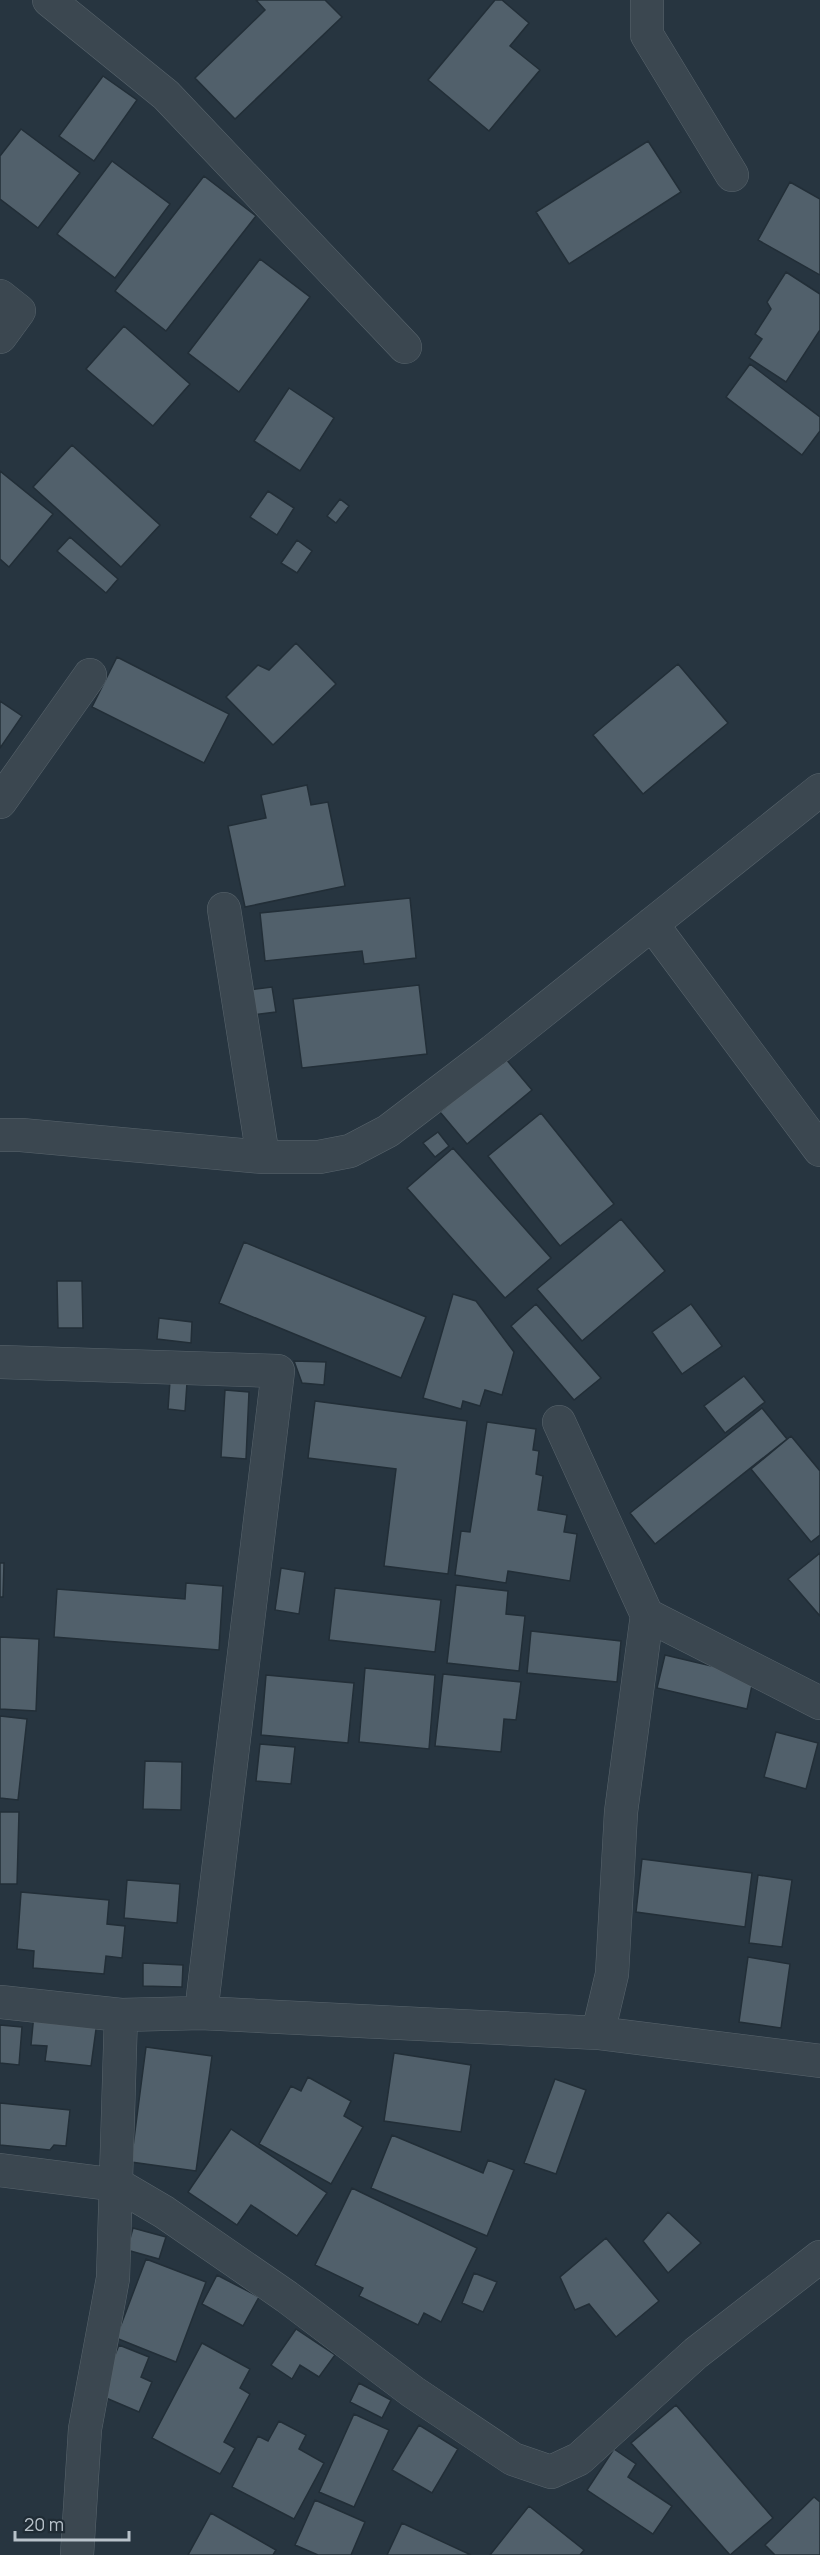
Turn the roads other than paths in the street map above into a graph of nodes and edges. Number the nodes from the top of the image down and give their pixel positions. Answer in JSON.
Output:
{"nodes":[{"id":1,"x":49,"y":0,"type":"edge"},
{"id":2,"x":647,"y":0,"type":"edge"},
{"id":3,"x":732,"y":175,"type":"dead end"},
{"id":4,"x":0,"y":296,"type":"edge"},
{"id":5,"x":0,"y":337,"type":"edge"},
{"id":6,"x":405,"y":347,"type":"dead end"},
{"id":7,"x":90,"y":675,"type":"dead end"},
{"id":8,"x":820,"y":790,"type":"edge"},
{"id":9,"x":0,"y":802,"type":"edge"},
{"id":10,"x":224,"y":909,"type":"dead end"},
{"id":11,"x":652,"y":924,"type":"junction"},
{"id":12,"x":0,"y":1135,"type":"edge"},
{"id":13,"x":820,"y":1150,"type":"edge"},
{"id":14,"x":263,"y":1157,"type":"junction"},
{"id":15,"x":0,"y":1362,"type":"edge"},
{"id":16,"x":559,"y":1422,"type":"dead end"},
{"id":17,"x":647,"y":1615,"type":"junction"},
{"id":18,"x":820,"y":1703,"type":"edge"},
{"id":19,"x":0,"y":2002,"type":"edge"},
{"id":20,"x":201,"y":2013,"type":"junction"},
{"id":21,"x":121,"y":2015,"type":"junction"},
{"id":22,"x":598,"y":2033,"type":"junction"},
{"id":23,"x":820,"y":2061,"type":"edge"},
{"id":24,"x":0,"y":2170,"type":"edge"},
{"id":25,"x":118,"y":2185,"type":"junction"},
{"id":26,"x":820,"y":2257,"type":"edge"},
{"id":27,"x":77,"y":2555,"type":"edge"}],
"edges":[{"from":1,"to":6,"type":"street"},
{"from":2,"to":3,"type":"street"},
{"from":4,"to":5,"type":"street"},
{"from":7,"to":9,"type":"street"},
{"from":8,"to":11,"type":"street"},
{"from":10,"to":14,"type":"street"},
{"from":11,"to":13,"type":"street"},
{"from":11,"to":14,"type":"street"},
{"from":12,"to":14,"type":"street"},
{"from":15,"to":20,"type":"street"},
{"from":16,"to":17,"type":"street"},
{"from":17,"to":18,"type":"street"},
{"from":17,"to":22,"type":"street"},
{"from":19,"to":21,"type":"street"},
{"from":20,"to":21,"type":"street"},
{"from":20,"to":22,"type":"street"},
{"from":21,"to":25,"type":"street"},
{"from":22,"to":23,"type":"street"},
{"from":24,"to":25,"type":"street"},
{"from":25,"to":26,"type":"street"},
{"from":25,"to":27,"type":"street"}]}
